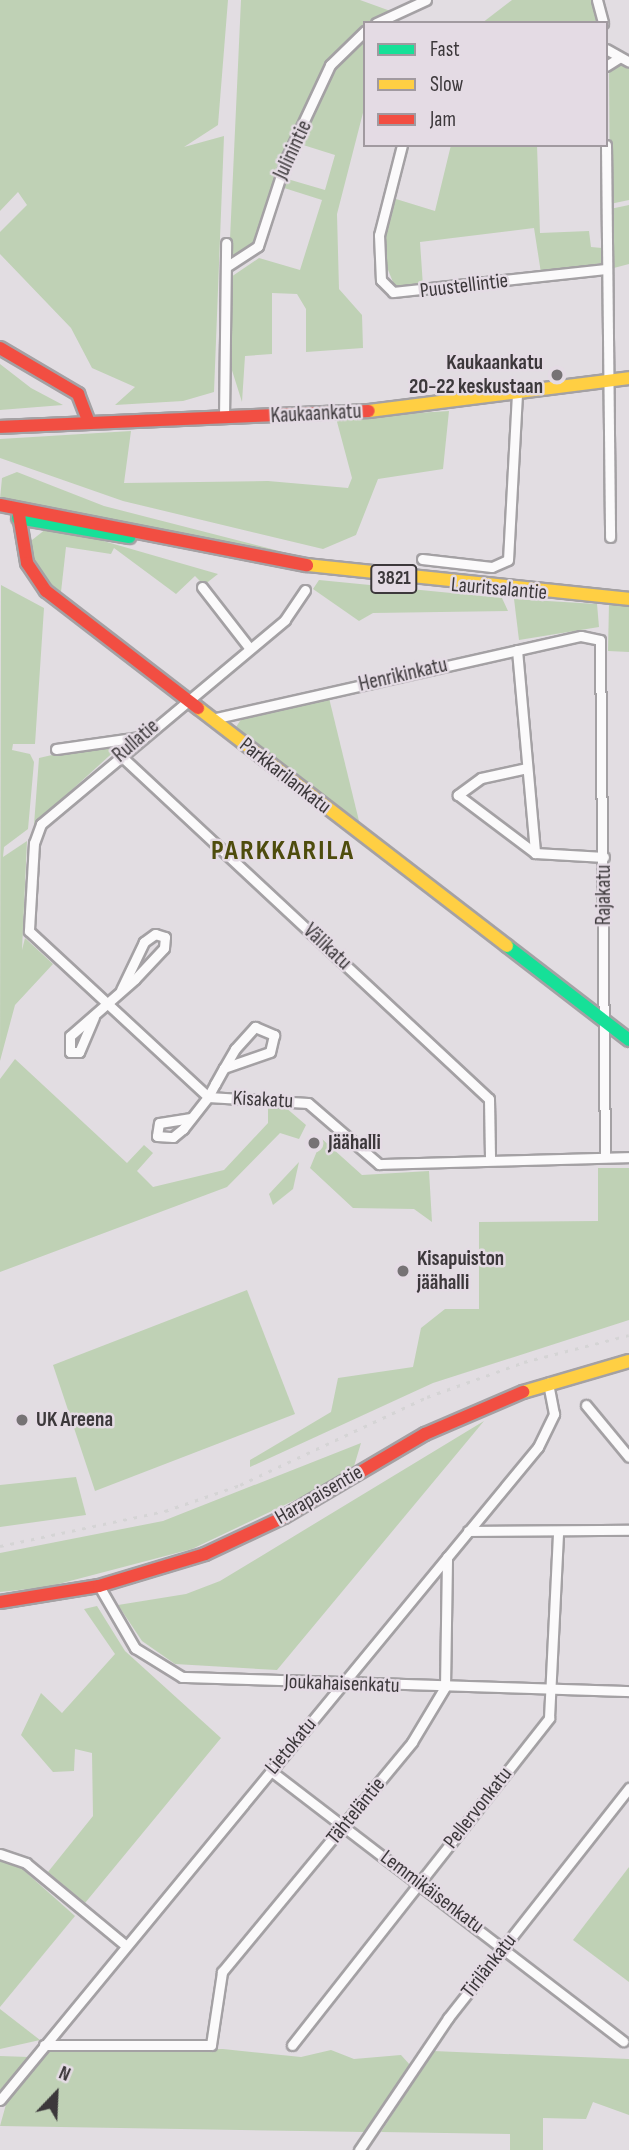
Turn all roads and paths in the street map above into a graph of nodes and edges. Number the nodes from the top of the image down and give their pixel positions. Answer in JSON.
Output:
{"nodes":[{"id":1,"x":426,"y":0,"type":"edge"},
{"id":2,"x":597,"y":0,"type":"edge"},
{"id":3,"x":380,"y":21,"type":"edge"},
{"id":4,"x":602,"y":21,"type":"edge"},
{"id":5,"x":363,"y":33,"type":"edge"},
{"id":6,"x":608,"y":50,"type":"edge"},
{"id":7,"x":618,"y":58,"type":"junction"},
{"id":8,"x":629,"y":62,"type":"edge"},
{"id":9,"x":608,"y":65,"type":"edge"},
{"id":10,"x":401,"y":147,"type":"edge"},
{"id":11,"x":606,"y":147,"type":"edge"},
{"id":12,"x":226,"y":243,"type":"dead end"},
{"id":13,"x":226,"y":267,"type":"junction"},
{"id":14,"x":606,"y":269,"type":"junction"},
{"id":15,"x":0,"y":348,"type":"edge"},
{"id":16,"x":629,"y":378,"type":"edge"},
{"id":17,"x":611,"y":382,"type":"junction"},
{"id":18,"x":517,"y":396,"type":"junction"},
{"id":19,"x":225,"y":418,"type":"junction"},
{"id":20,"x":89,"y":422,"type":"junction"},
{"id":21,"x":0,"y":427,"type":"edge"},
{"id":22,"x":0,"y":505,"type":"edge"},
{"id":23,"x":18,"y":513,"type":"junction"},
{"id":24,"x":0,"y":515,"type":"edge"},
{"id":25,"x":610,"y":537,"type":"dead end"},
{"id":26,"x":422,"y":559,"type":"dead end"},
{"id":27,"x":202,"y":587,"type":"dead end"},
{"id":28,"x":305,"y":590,"type":"dead end"},
{"id":29,"x":629,"y":599,"type":"edge"},
{"id":30,"x":595,"y":636,"type":"joint"},
{"id":31,"x":248,"y":646,"type":"junction"},
{"id":32,"x":517,"y":650,"type":"junction"},
{"id":33,"x":185,"y":699,"type":"junction"},
{"id":34,"x":212,"y":719,"type":"junction"},
{"id":35,"x":137,"y":735,"type":"junction"},
{"id":36,"x":56,"y":749,"type":"dead end"},
{"id":37,"x":120,"y":755,"type":"junction"},
{"id":38,"x":527,"y":768,"type":"junction"},
{"id":39,"x":535,"y":853,"type":"junction"},
{"id":40,"x":604,"y":857,"type":"junction"},
{"id":41,"x":27,"y":924,"type":"joint"},
{"id":42,"x":121,"y":990,"type":"junction"},
{"id":43,"x":109,"y":1005,"type":"junction"},
{"id":44,"x":94,"y":1017,"type":"dead end"},
{"id":45,"x":603,"y":1023,"type":"junction"},
{"id":46,"x":629,"y":1040,"type":"edge"},
{"id":47,"x":224,"y":1068,"type":"junction"},
{"id":48,"x":208,"y":1097,"type":"junction"},
{"id":49,"x":191,"y":1118,"type":"dead end"},
{"id":50,"x":605,"y":1157,"type":"junction"},
{"id":51,"x":629,"y":1157,"type":"edge"},
{"id":52,"x":490,"y":1158,"type":"junction"},
{"id":53,"x":629,"y":1361,"type":"edge"},
{"id":54,"x":548,"y":1383,"type":"junction"},
{"id":55,"x":586,"y":1405,"type":"dead end"},
{"id":56,"x":629,"y":1457,"type":"edge"},
{"id":57,"x":629,"y":1530,"type":"edge"},
{"id":58,"x":468,"y":1531,"type":"junction"},
{"id":59,"x":558,"y":1532,"type":"junction"},
{"id":60,"x":447,"y":1557,"type":"junction"},
{"id":61,"x":99,"y":1586,"type":"junction"},
{"id":62,"x":0,"y":1602,"type":"edge"},
{"id":63,"x":342,"y":1685,"type":"junction"},
{"id":64,"x":445,"y":1687,"type":"junction"},
{"id":65,"x":551,"y":1689,"type":"junction"},
{"id":66,"x":629,"y":1691,"type":"edge"},
{"id":67,"x":271,"y":1771,"type":"junction"},
{"id":68,"x":629,"y":1788,"type":"edge"},
{"id":69,"x":344,"y":1826,"type":"junction"},
{"id":70,"x":0,"y":1854,"type":"edge"},
{"id":71,"x":420,"y":1883,"type":"junction"},
{"id":72,"x":125,"y":1945,"type":"junction"},
{"id":73,"x":504,"y":1947,"type":"junction"},
{"id":74,"x":623,"y":2041,"type":"dead end"},
{"id":75,"x":44,"y":2045,"type":"junction"},
{"id":76,"x":292,"y":2045,"type":"dead end"},
{"id":77,"x":0,"y":2099,"type":"edge"},
{"id":78,"x":359,"y":2150,"type":"edge"}],
"edges":[{"from":1,"to":3,"type":"street"},
{"from":2,"to":4,"type":"street"},
{"from":5,"to":13,"type":"street","name":"Julinintie"},
{"from":6,"to":7,"type":"street"},
{"from":7,"to":8,"type":"street"},
{"from":7,"to":9,"type":"street"},
{"from":10,"to":14,"type":"street","name":"Puustellintie"},
{"from":11,"to":14,"type":"street"},
{"from":12,"to":13,"type":"street"},
{"from":13,"to":19,"type":"street"},
{"from":14,"to":17,"type":"street"},
{"from":15,"to":20,"type":"street"},
{"from":16,"to":17,"type":"street","name":"Kaukaankatu"},
{"from":17,"to":18,"type":"street","name":"Kaukaankatu"},
{"from":17,"to":25,"type":"street"},
{"from":18,"to":19,"type":"street","name":"Kaukaankatu"},
{"from":18,"to":26,"type":"street"},
{"from":19,"to":20,"type":"street","name":"Kaukaankatu"},
{"from":20,"to":21,"type":"street","name":"Kaukaankatu"},
{"from":22,"to":23,"type":"street","name":"Lauritsalantie","number":"3821"},
{"from":23,"to":24,"type":"street","name":"Lauritsalantie","number":"3821"},
{"from":23,"to":29,"type":"street","name":"Lauritsalantie","number":"3821"},
{"from":23,"to":33,"type":"street","name":"Parkkarilankatu"},
{"from":27,"to":31,"type":"street"},
{"from":28,"to":31,"type":"street","name":"Rullatie"},
{"from":30,"to":32,"type":"street","name":"Henrikinkatu"},
{"from":30,"to":40,"type":"street","name":"Rajakatu"},
{"from":31,"to":33,"type":"street","name":"Rullatie"},
{"from":32,"to":34,"type":"street","name":"Henrikinkatu"},
{"from":32,"to":38,"type":"street"},
{"from":33,"to":34,"type":"street","name":"Parkkarilankatu"},
{"from":33,"to":35,"type":"street","name":"Rullatie"},
{"from":34,"to":45,"type":"street","name":"Parkkarilankatu"},
{"from":35,"to":36,"type":"street"},
{"from":35,"to":37,"type":"street","name":"Rullatie"},
{"from":37,"to":41,"type":"street","name":"Rullatie"},
{"from":37,"to":52,"type":"street","name":"Välikatu"},
{"from":38,"to":39,"type":"street"},
{"from":38,"to":39,"type":"street"},
{"from":39,"to":40,"type":"street"},
{"from":40,"to":45,"type":"street","name":"Rajakatu"},
{"from":41,"to":43,"type":"street","name":"Kisakatu"},
{"from":42,"to":42,"type":"street"},
{"from":42,"to":43,"type":"street"},
{"from":43,"to":44,"type":"street"},
{"from":43,"to":48,"type":"street","name":"Kisakatu"},
{"from":45,"to":46,"type":"street","name":"Parkkarilankatu"},
{"from":45,"to":50,"type":"street","name":"Rajakatu"},
{"from":47,"to":47,"type":"street"},
{"from":47,"to":48,"type":"street"},
{"from":48,"to":49,"type":"street"},
{"from":48,"to":52,"type":"street","name":"Kisakatu"},
{"from":50,"to":51,"type":"street","name":"Kisakatu"},
{"from":50,"to":52,"type":"street","name":"Kisakatu"},
{"from":53,"to":54,"type":"street","name":"Harapaisentie"},
{"from":54,"to":58,"type":"street","name":"Lietokatu"},
{"from":54,"to":61,"type":"street","name":"Harapaisentie"},
{"from":55,"to":56,"type":"street"},
{"from":57,"to":59,"type":"street"},
{"from":58,"to":59,"type":"street"},
{"from":58,"to":60,"type":"street","name":"Lietokatu"},
{"from":59,"to":65,"type":"street","name":"Pellervonkatu"},
{"from":60,"to":63,"type":"street","name":"Lietokatu"},
{"from":60,"to":64,"type":"street"},
{"from":61,"to":62,"type":"street","name":"Harapaisentie"},
{"from":61,"to":63,"type":"street","name":"Joukahaisenkatu"},
{"from":63,"to":64,"type":"street","name":"Joukahaisenkatu"},
{"from":63,"to":67,"type":"street","name":"Lietokatu"},
{"from":64,"to":65,"type":"street","name":"Joukahaisenkatu"},
{"from":64,"to":69,"type":"street","name":"Tähteläntie"},
{"from":65,"to":66,"type":"street","name":"Joukahaisenkatu"},
{"from":65,"to":71,"type":"street","name":"Pellervonkatu"},
{"from":67,"to":69,"type":"street","name":"Lemmikäisenkatu"},
{"from":67,"to":72,"type":"street","name":"Lietokatu"},
{"from":68,"to":73,"type":"street","name":"Tirilänkatu"},
{"from":69,"to":71,"type":"street","name":"Lemmikäisenkatu"},
{"from":69,"to":75,"type":"street","name":"Tähteläntie"},
{"from":70,"to":72,"type":"street"},
{"from":71,"to":73,"type":"street","name":"Lemmikäisenkatu"},
{"from":71,"to":76,"type":"street","name":"Pellervonkatu"},
{"from":72,"to":75,"type":"street","name":"Lietokatu"},
{"from":73,"to":74,"type":"street","name":"Lemmikäisenkatu"},
{"from":73,"to":78,"type":"street","name":"Tirilänkatu"},
{"from":75,"to":77,"type":"street","name":"Lietokatu"}]}
